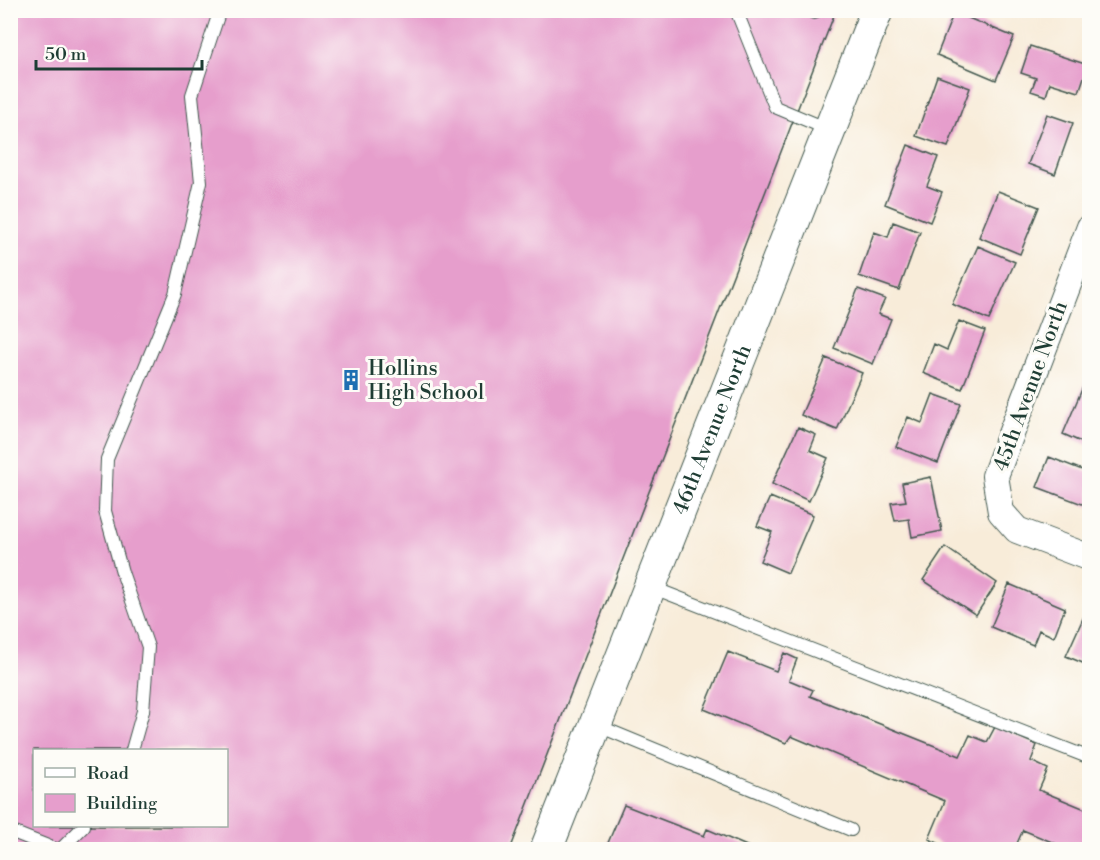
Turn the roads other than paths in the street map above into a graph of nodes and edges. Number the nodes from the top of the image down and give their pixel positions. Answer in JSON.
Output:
{"nodes":[{"id":1,"x":220,"y":10,"type":"edge"},
{"id":2,"x":736,"y":10,"type":"edge"},
{"id":3,"x":877,"y":10,"type":"edge"},
{"id":4,"x":830,"y":130,"type":"junction"},
{"id":5,"x":1089,"y":227,"type":"edge"},
{"id":6,"x":1089,"y":558,"type":"edge"},
{"id":7,"x":650,"y":587,"type":"junction"},
{"id":8,"x":595,"y":724,"type":"junction"},
{"id":9,"x":132,"y":749,"type":"edge"},
{"id":10,"x":1089,"y":758,"type":"edge"},
{"id":11,"x":82,"y":827,"type":"edge"},
{"id":12,"x":851,"y":830,"type":"dead end"},
{"id":13,"x":10,"y":831,"type":"edge"},
{"id":14,"x":59,"y":849,"type":"edge"},
{"id":15,"x":546,"y":849,"type":"edge"}],
"edges":[{"from":1,"to":9,"type":"lane"},
{"from":2,"to":4,"type":"lane"},
{"from":3,"to":4,"type":"street","name":"46th Avenue North"},
{"from":4,"to":7,"type":"street","name":"46th Avenue North"},
{"from":5,"to":6,"type":"street","name":"45th Avenue North"},
{"from":7,"to":8,"type":"street","name":"46th Avenue North"},
{"from":7,"to":10,"type":"lane"},
{"from":8,"to":12,"type":"lane"},
{"from":8,"to":15,"type":"street","name":"46th Avenue North"},
{"from":11,"to":14,"type":"lane"},
{"from":13,"to":14,"type":"lane"}]}
